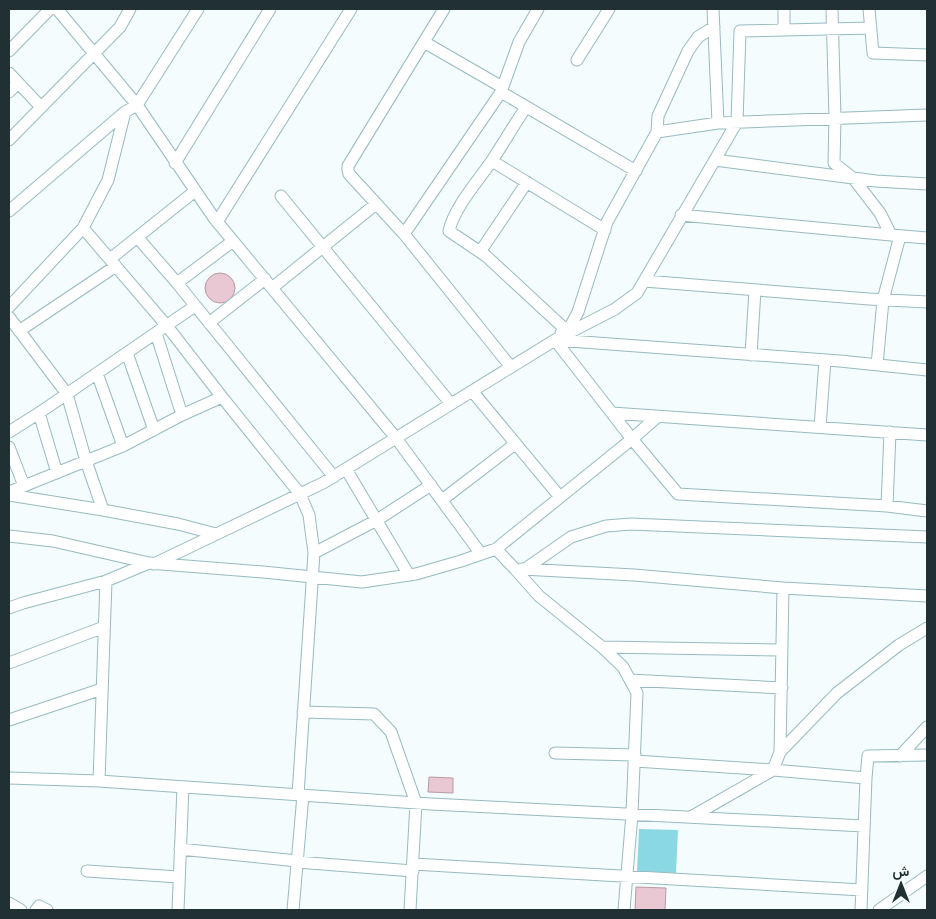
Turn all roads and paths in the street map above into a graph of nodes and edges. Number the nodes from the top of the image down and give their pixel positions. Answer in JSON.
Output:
{"nodes":[{"id":1,"x":50,"y":9,"type":"edge"},
{"id":2,"x":57,"y":9,"type":"edge"},
{"id":3,"x":130,"y":9,"type":"edge"},
{"id":4,"x":198,"y":9,"type":"edge"},
{"id":5,"x":270,"y":9,"type":"edge"},
{"id":6,"x":351,"y":9,"type":"edge"},
{"id":7,"x":444,"y":9,"type":"edge"},
{"id":8,"x":538,"y":9,"type":"edge"},
{"id":9,"x":609,"y":9,"type":"edge"},
{"id":10,"x":713,"y":9,"type":"edge"},
{"id":11,"x":784,"y":9,"type":"edge"},
{"id":12,"x":832,"y":9,"type":"edge"},
{"id":13,"x":869,"y":9,"type":"edge"},
{"id":14,"x":714,"y":27,"type":"junction"},
{"id":15,"x":871,"y":28,"type":"junction"},
{"id":16,"x":832,"y":29,"type":"junction"},
{"id":17,"x":784,"y":30,"type":"junction"},
{"id":18,"x":424,"y":42,"type":"junction"},
{"id":19,"x":9,"y":51,"type":"edge"},
{"id":20,"x":94,"y":54,"type":"junction"},
{"id":21,"x":927,"y":54,"type":"edge"},
{"id":22,"x":577,"y":60,"type":"dead end"},
{"id":23,"x":9,"y":73,"type":"edge"},
{"id":24,"x":18,"y":83,"type":"junction"},
{"id":25,"x":502,"y":90,"type":"junction"},
{"id":26,"x":9,"y":92,"type":"edge"},
{"id":27,"x":137,"y":106,"type":"junction"},
{"id":28,"x":41,"y":107,"type":"junction"},
{"id":29,"x":526,"y":107,"type":"junction"},
{"id":30,"x":125,"y":112,"type":"junction"},
{"id":31,"x":927,"y":115,"type":"edge"},
{"id":32,"x":835,"y":118,"type":"junction"},
{"id":33,"x":737,"y":122,"type":"junction"},
{"id":34,"x":718,"y":123,"type":"junction"},
{"id":35,"x":657,"y":132,"type":"junction"},
{"id":36,"x":9,"y":140,"type":"edge"},
{"id":37,"x":715,"y":160,"type":"junction"},
{"id":38,"x":492,"y":161,"type":"junction"},
{"id":39,"x":176,"y":163,"type":"junction"},
{"id":40,"x":636,"y":171,"type":"junction"},
{"id":41,"x":853,"y":178,"type":"junction"},
{"id":42,"x":526,"y":182,"type":"junction"},
{"id":43,"x":927,"y":184,"type":"edge"},
{"id":44,"x":195,"y":191,"type":"junction"},
{"id":45,"x":281,"y":196,"type":"dead end"},
{"id":46,"x":376,"y":204,"type":"junction"},
{"id":47,"x":9,"y":212,"type":"edge"},
{"id":48,"x":682,"y":215,"type":"junction"},
{"id":49,"x":217,"y":222,"type":"junction"},
{"id":50,"x":83,"y":228,"type":"junction"},
{"id":51,"x":605,"y":230,"type":"junction"},
{"id":52,"x":404,"y":234,"type":"junction"},
{"id":53,"x":895,"y":236,"type":"junction"},
{"id":54,"x":138,"y":238,"type":"junction"},
{"id":55,"x":927,"y":238,"type":"edge"},
{"id":56,"x":233,"y":241,"type":"junction"},
{"id":57,"x":323,"y":247,"type":"junction"},
{"id":58,"x":480,"y":252,"type":"junction"},
{"id":59,"x":113,"y":263,"type":"junction"},
{"id":60,"x":644,"y":281,"type":"junction"},
{"id":61,"x":177,"y":283,"type":"junction"},
{"id":62,"x":268,"y":283,"type":"junction"},
{"id":63,"x":755,"y":290,"type":"junction"},
{"id":64,"x":883,"y":300,"type":"junction"},
{"id":65,"x":927,"y":302,"type":"edge"},
{"id":66,"x":195,"y":306,"type":"junction"},
{"id":67,"x":9,"y":307,"type":"edge"},
{"id":68,"x":9,"y":318,"type":"edge"},
{"id":69,"x":209,"y":323,"type":"junction"},
{"id":70,"x":167,"y":326,"type":"junction"},
{"id":71,"x":566,"y":330,"type":"junction"},
{"id":72,"x":19,"y":331,"type":"junction"},
{"id":73,"x":156,"y":333,"type":"junction"},
{"id":74,"x":555,"y":340,"type":"junction"},
{"id":75,"x":126,"y":353,"type":"junction"},
{"id":76,"x":751,"y":355,"type":"junction"},
{"id":77,"x":825,"y":360,"type":"junction"},
{"id":78,"x":877,"y":365,"type":"junction"},
{"id":79,"x":511,"y":367,"type":"junction"},
{"id":80,"x":927,"y":370,"type":"edge"},
{"id":81,"x":97,"y":373,"type":"junction"},
{"id":82,"x":472,"y":391,"type":"junction"},
{"id":83,"x":67,"y":394,"type":"junction"},
{"id":84,"x":222,"y":397,"type":"junction"},
{"id":85,"x":451,"y":404,"type":"junction"},
{"id":86,"x":39,"y":413,"type":"junction"},
{"id":87,"x":612,"y":413,"type":"junction"},
{"id":88,"x":182,"y":415,"type":"junction"},
{"id":89,"x":657,"y":417,"type":"junction"},
{"id":90,"x":820,"y":427,"type":"junction"},
{"id":91,"x":154,"y":430,"type":"junction"},
{"id":92,"x":9,"y":432,"type":"edge"},
{"id":93,"x":890,"y":432,"type":"junction"},
{"id":94,"x":927,"y":435,"type":"edge"},
{"id":95,"x":396,"y":438,"type":"junction"},
{"id":96,"x":632,"y":439,"type":"junction"},
{"id":97,"x":515,"y":444,"type":"junction"},
{"id":98,"x":123,"y":446,"type":"junction"},
{"id":99,"x":9,"y":447,"type":"edge"},
{"id":100,"x":86,"y":461,"type":"junction"},
{"id":101,"x":346,"y":469,"type":"junction"},
{"id":102,"x":57,"y":474,"type":"junction"},
{"id":103,"x":334,"y":476,"type":"junction"},
{"id":104,"x":24,"y":486,"type":"junction"},
{"id":105,"x":432,"y":486,"type":"junction"},
{"id":106,"x":9,"y":493,"type":"edge"},
{"id":107,"x":300,"y":494,"type":"junction"},
{"id":108,"x":560,"y":497,"type":"junction"},
{"id":109,"x":442,"y":500,"type":"junction"},
{"id":110,"x":887,"y":506,"type":"junction"},
{"id":111,"x":103,"y":510,"type":"junction"},
{"id":112,"x":927,"y":511,"type":"edge"},
{"id":113,"x":376,"y":520,"type":"junction"},
{"id":114,"x":216,"y":534,"type":"junction"},
{"id":115,"x":9,"y":536,"type":"edge"},
{"id":116,"x":927,"y":537,"type":"edge"},
{"id":117,"x":496,"y":549,"type":"junction"},
{"id":118,"x":314,"y":553,"type":"junction"},
{"id":119,"x":482,"y":554,"type":"junction"},
{"id":120,"x":151,"y":564,"type":"junction"},
{"id":121,"x":520,"y":569,"type":"junction"},
{"id":122,"x":409,"y":575,"type":"junction"},
{"id":123,"x":313,"y":578,"type":"junction"},
{"id":124,"x":106,"y":581,"type":"junction"},
{"id":125,"x":784,"y":588,"type":"junction"},
{"id":126,"x":927,"y":596,"type":"edge"},
{"id":127,"x":9,"y":608,"type":"edge"},
{"id":128,"x":104,"y":626,"type":"junction"},
{"id":129,"x":927,"y":628,"type":"edge"},
{"id":130,"x":602,"y":648,"type":"junction"},
{"id":131,"x":782,"y":650,"type":"junction"},
{"id":132,"x":9,"y":663,"type":"edge"},
{"id":133,"x":630,"y":680,"type":"junction"},
{"id":134,"x":782,"y":688,"type":"junction"},
{"id":135,"x":102,"y":689,"type":"junction"},
{"id":136,"x":303,"y":712,"type":"junction"},
{"id":137,"x":9,"y":720,"type":"edge"},
{"id":138,"x":927,"y":727,"type":"edge"},
{"id":139,"x":780,"y":752,"type":"junction"},
{"id":140,"x":555,"y":753,"type":"dead end"},
{"id":141,"x":927,"y":755,"type":"edge"},
{"id":142,"x":900,"y":756,"type":"junction"},
{"id":143,"x":635,"y":758,"type":"junction"},
{"id":144,"x":773,"y":770,"type":"junction"},
{"id":145,"x":9,"y":778,"type":"edge"},
{"id":146,"x":866,"y":778,"type":"junction"},
{"id":147,"x":99,"y":781,"type":"junction"},
{"id":148,"x":183,"y":787,"type":"junction"},
{"id":149,"x":300,"y":795,"type":"junction"},
{"id":150,"x":416,"y":803,"type":"junction"},
{"id":151,"x":632,"y":814,"type":"junction"},
{"id":152,"x":691,"y":817,"type":"junction"},
{"id":153,"x":864,"y":826,"type":"junction"},
{"id":154,"x":180,"y":849,"type":"junction"},
{"id":155,"x":297,"y":862,"type":"junction"},
{"id":156,"x":413,"y":868,"type":"junction"},
{"id":157,"x":87,"y":871,"type":"dead end"},
{"id":158,"x":626,"y":876,"type":"junction"},
{"id":159,"x":927,"y":876,"type":"edge"},
{"id":160,"x":179,"y":877,"type":"junction"},
{"id":161,"x":862,"y":890,"type":"junction"},
{"id":162,"x":9,"y":902,"type":"edge"},
{"id":163,"x":21,"y":910,"type":"edge"},
{"id":164,"x":36,"y":910,"type":"edge"},
{"id":165,"x":47,"y":910,"type":"edge"},
{"id":166,"x":178,"y":910,"type":"edge"},
{"id":167,"x":293,"y":910,"type":"edge"},
{"id":168,"x":410,"y":910,"type":"edge"},
{"id":169,"x":624,"y":910,"type":"edge"},
{"id":170,"x":861,"y":910,"type":"edge"},
{"id":171,"x":879,"y":910,"type":"edge"}],
"edges":[{"from":1,"to":19,"type":"street"},
{"from":2,"to":20,"type":"street"},
{"from":3,"to":20,"type":"street"},
{"from":4,"to":27,"type":"street"},
{"from":5,"to":39,"type":"street"},
{"from":6,"to":49,"type":"street"},
{"from":7,"to":18,"type":"street"},
{"from":8,"to":25,"type":"street"},
{"from":9,"to":22,"type":"street"},
{"from":10,"to":14,"type":"street"},
{"from":11,"to":17,"type":"street"},
{"from":12,"to":16,"type":"street"},
{"from":13,"to":15,"type":"street"},
{"from":14,"to":34,"type":"street"},
{"from":14,"to":35,"type":"street"},
{"from":15,"to":16,"type":"street"},
{"from":15,"to":21,"type":"street"},
{"from":16,"to":17,"type":"street"},
{"from":16,"to":32,"type":"street"},
{"from":17,"to":33,"type":"street"},
{"from":18,"to":25,"type":"street"},
{"from":18,"to":46,"type":"street"},
{"from":20,"to":27,"type":"street"},
{"from":20,"to":28,"type":"street"},
{"from":23,"to":24,"type":"street"},
{"from":24,"to":26,"type":"street"},
{"from":24,"to":28,"type":"street"},
{"from":25,"to":29,"type":"street"},
{"from":25,"to":52,"type":"street"},
{"from":27,"to":30,"type":"street"},
{"from":27,"to":39,"type":"street"},
{"from":28,"to":36,"type":"street"},
{"from":29,"to":38,"type":"street"},
{"from":29,"to":40,"type":"street"},
{"from":30,"to":47,"type":"street"},
{"from":30,"to":50,"type":"street"},
{"from":31,"to":32,"type":"street"},
{"from":32,"to":33,"type":"street"},
{"from":32,"to":41,"type":"street"},
{"from":33,"to":34,"type":"street"},
{"from":33,"to":37,"type":"street"},
{"from":34,"to":35,"type":"street"},
{"from":35,"to":40,"type":"street"},
{"from":37,"to":41,"type":"street"},
{"from":37,"to":48,"type":"street"},
{"from":38,"to":42,"type":"street"},
{"from":38,"to":58,"type":"street"},
{"from":39,"to":44,"type":"street"},
{"from":40,"to":51,"type":"street"},
{"from":41,"to":43,"type":"street"},
{"from":41,"to":53,"type":"street"},
{"from":42,"to":51,"type":"street"},
{"from":42,"to":58,"type":"street"},
{"from":44,"to":49,"type":"street"},
{"from":44,"to":54,"type":"street"},
{"from":45,"to":57,"type":"street"},
{"from":46,"to":52,"type":"street"},
{"from":46,"to":57,"type":"street"},
{"from":48,"to":53,"type":"street"},
{"from":48,"to":60,"type":"street"},
{"from":49,"to":56,"type":"street"},
{"from":50,"to":59,"type":"street"},
{"from":50,"to":67,"type":"street"},
{"from":51,"to":71,"type":"street"},
{"from":52,"to":79,"type":"street"},
{"from":53,"to":55,"type":"street"},
{"from":53,"to":64,"type":"street"},
{"from":54,"to":59,"type":"street"},
{"from":54,"to":61,"type":"street"},
{"from":56,"to":61,"type":"street"},
{"from":56,"to":62,"type":"street"},
{"from":57,"to":62,"type":"street"},
{"from":57,"to":85,"type":"street"},
{"from":58,"to":71,"type":"street"},
{"from":59,"to":70,"type":"street"},
{"from":59,"to":72,"type":"street"},
{"from":60,"to":63,"type":"street"},
{"from":60,"to":74,"type":"street"},
{"from":61,"to":66,"type":"street"},
{"from":62,"to":69,"type":"street"},
{"from":62,"to":95,"type":"street"},
{"from":63,"to":64,"type":"street"},
{"from":63,"to":76,"type":"street"},
{"from":64,"to":65,"type":"street"},
{"from":64,"to":78,"type":"street"},
{"from":66,"to":69,"type":"street"},
{"from":66,"to":70,"type":"street"},
{"from":68,"to":72,"type":"street"},
{"from":69,"to":103,"type":"street"},
{"from":70,"to":73,"type":"street"},
{"from":70,"to":84,"type":"street"},
{"from":71,"to":74,"type":"street"},
{"from":72,"to":83,"type":"street"},
{"from":73,"to":75,"type":"street"},
{"from":73,"to":88,"type":"street"},
{"from":74,"to":76,"type":"street"},
{"from":74,"to":79,"type":"street"},
{"from":74,"to":87,"type":"street"},
{"from":75,"to":81,"type":"street"},
{"from":75,"to":91,"type":"street"},
{"from":76,"to":77,"type":"street"},
{"from":77,"to":78,"type":"street"},
{"from":77,"to":90,"type":"street"},
{"from":78,"to":80,"type":"street"},
{"from":79,"to":82,"type":"street"},
{"from":81,"to":83,"type":"street"},
{"from":81,"to":98,"type":"street"},
{"from":82,"to":85,"type":"street"},
{"from":82,"to":97,"type":"street"},
{"from":83,"to":86,"type":"street"},
{"from":83,"to":100,"type":"street"},
{"from":84,"to":88,"type":"street"},
{"from":84,"to":107,"type":"street"},
{"from":85,"to":95,"type":"street"},
{"from":86,"to":92,"type":"street"},
{"from":86,"to":102,"type":"street"},
{"from":87,"to":89,"type":"street"},
{"from":87,"to":96,"type":"street"},
{"from":88,"to":91,"type":"street"},
{"from":89,"to":90,"type":"street"},
{"from":89,"to":96,"type":"street"},
{"from":90,"to":93,"type":"street"},
{"from":91,"to":98,"type":"street"},
{"from":93,"to":94,"type":"street"},
{"from":93,"to":110,"type":"street"},
{"from":95,"to":101,"type":"street"},
{"from":95,"to":105,"type":"street"},
{"from":96,"to":108,"type":"street"},
{"from":96,"to":110,"type":"street"},
{"from":97,"to":108,"type":"street"},
{"from":97,"to":109,"type":"street"},
{"from":98,"to":100,"type":"street"},
{"from":99,"to":104,"type":"street"},
{"from":100,"to":102,"type":"street"},
{"from":100,"to":111,"type":"street"},
{"from":101,"to":103,"type":"street"},
{"from":101,"to":113,"type":"street"},
{"from":102,"to":104,"type":"street"},
{"from":103,"to":107,"type":"street"},
{"from":104,"to":106,"type":"street"},
{"from":105,"to":109,"type":"street"},
{"from":105,"to":113,"type":"street"},
{"from":106,"to":111,"type":"street"},
{"from":107,"to":114,"type":"street"},
{"from":107,"to":118,"type":"street"},
{"from":108,"to":117,"type":"street"},
{"from":109,"to":119,"type":"street"},
{"from":110,"to":112,"type":"street"},
{"from":111,"to":114,"type":"street"},
{"from":113,"to":118,"type":"street"},
{"from":113,"to":122,"type":"street"},
{"from":114,"to":120,"type":"street"},
{"from":115,"to":120,"type":"street"},
{"from":116,"to":121,"type":"street"},
{"from":117,"to":119,"type":"street"},
{"from":117,"to":121,"type":"street"},
{"from":118,"to":123,"type":"street"},
{"from":119,"to":122,"type":"street"},
{"from":120,"to":123,"type":"street"},
{"from":120,"to":124,"type":"street"},
{"from":121,"to":125,"type":"street"},
{"from":121,"to":130,"type":"street"},
{"from":122,"to":123,"type":"street"},
{"from":123,"to":136,"type":"street"},
{"from":124,"to":127,"type":"street"},
{"from":124,"to":128,"type":"street"},
{"from":125,"to":126,"type":"street"},
{"from":125,"to":131,"type":"street"},
{"from":128,"to":132,"type":"street"},
{"from":128,"to":135,"type":"street"},
{"from":129,"to":139,"type":"street"},
{"from":130,"to":131,"type":"street"},
{"from":130,"to":133,"type":"street"},
{"from":131,"to":134,"type":"street"},
{"from":133,"to":134,"type":"street"},
{"from":133,"to":143,"type":"street"},
{"from":134,"to":139,"type":"street"},
{"from":135,"to":137,"type":"street"},
{"from":135,"to":147,"type":"street"},
{"from":136,"to":149,"type":"street"},
{"from":136,"to":150,"type":"street"},
{"from":138,"to":142,"type":"street"},
{"from":139,"to":144,"type":"street"},
{"from":140,"to":143,"type":"street"},
{"from":141,"to":142,"type":"street"},
{"from":142,"to":146,"type":"street"},
{"from":143,"to":144,"type":"street"},
{"from":143,"to":151,"type":"street"},
{"from":144,"to":146,"type":"street"},
{"from":144,"to":152,"type":"street"},
{"from":145,"to":147,"type":"street"},
{"from":146,"to":153,"type":"street"},
{"from":147,"to":148,"type":"street"},
{"from":148,"to":149,"type":"street"},
{"from":148,"to":154,"type":"street"},
{"from":149,"to":150,"type":"street"},
{"from":149,"to":155,"type":"street"},
{"from":150,"to":151,"type":"street"},
{"from":150,"to":156,"type":"street"},
{"from":151,"to":152,"type":"street"},
{"from":151,"to":158,"type":"street"},
{"from":152,"to":153,"type":"street"},
{"from":153,"to":161,"type":"street"},
{"from":154,"to":155,"type":"street"},
{"from":154,"to":160,"type":"street"},
{"from":155,"to":156,"type":"street"},
{"from":155,"to":167,"type":"street"},
{"from":156,"to":158,"type":"street"},
{"from":156,"to":168,"type":"street"},
{"from":157,"to":160,"type":"street"},
{"from":158,"to":161,"type":"street"},
{"from":158,"to":169,"type":"street"},
{"from":159,"to":171,"type":"street"},
{"from":160,"to":166,"type":"street"},
{"from":161,"to":170,"type":"street"},
{"from":162,"to":163,"type":"street"},
{"from":164,"to":165,"type":"street"}]}
